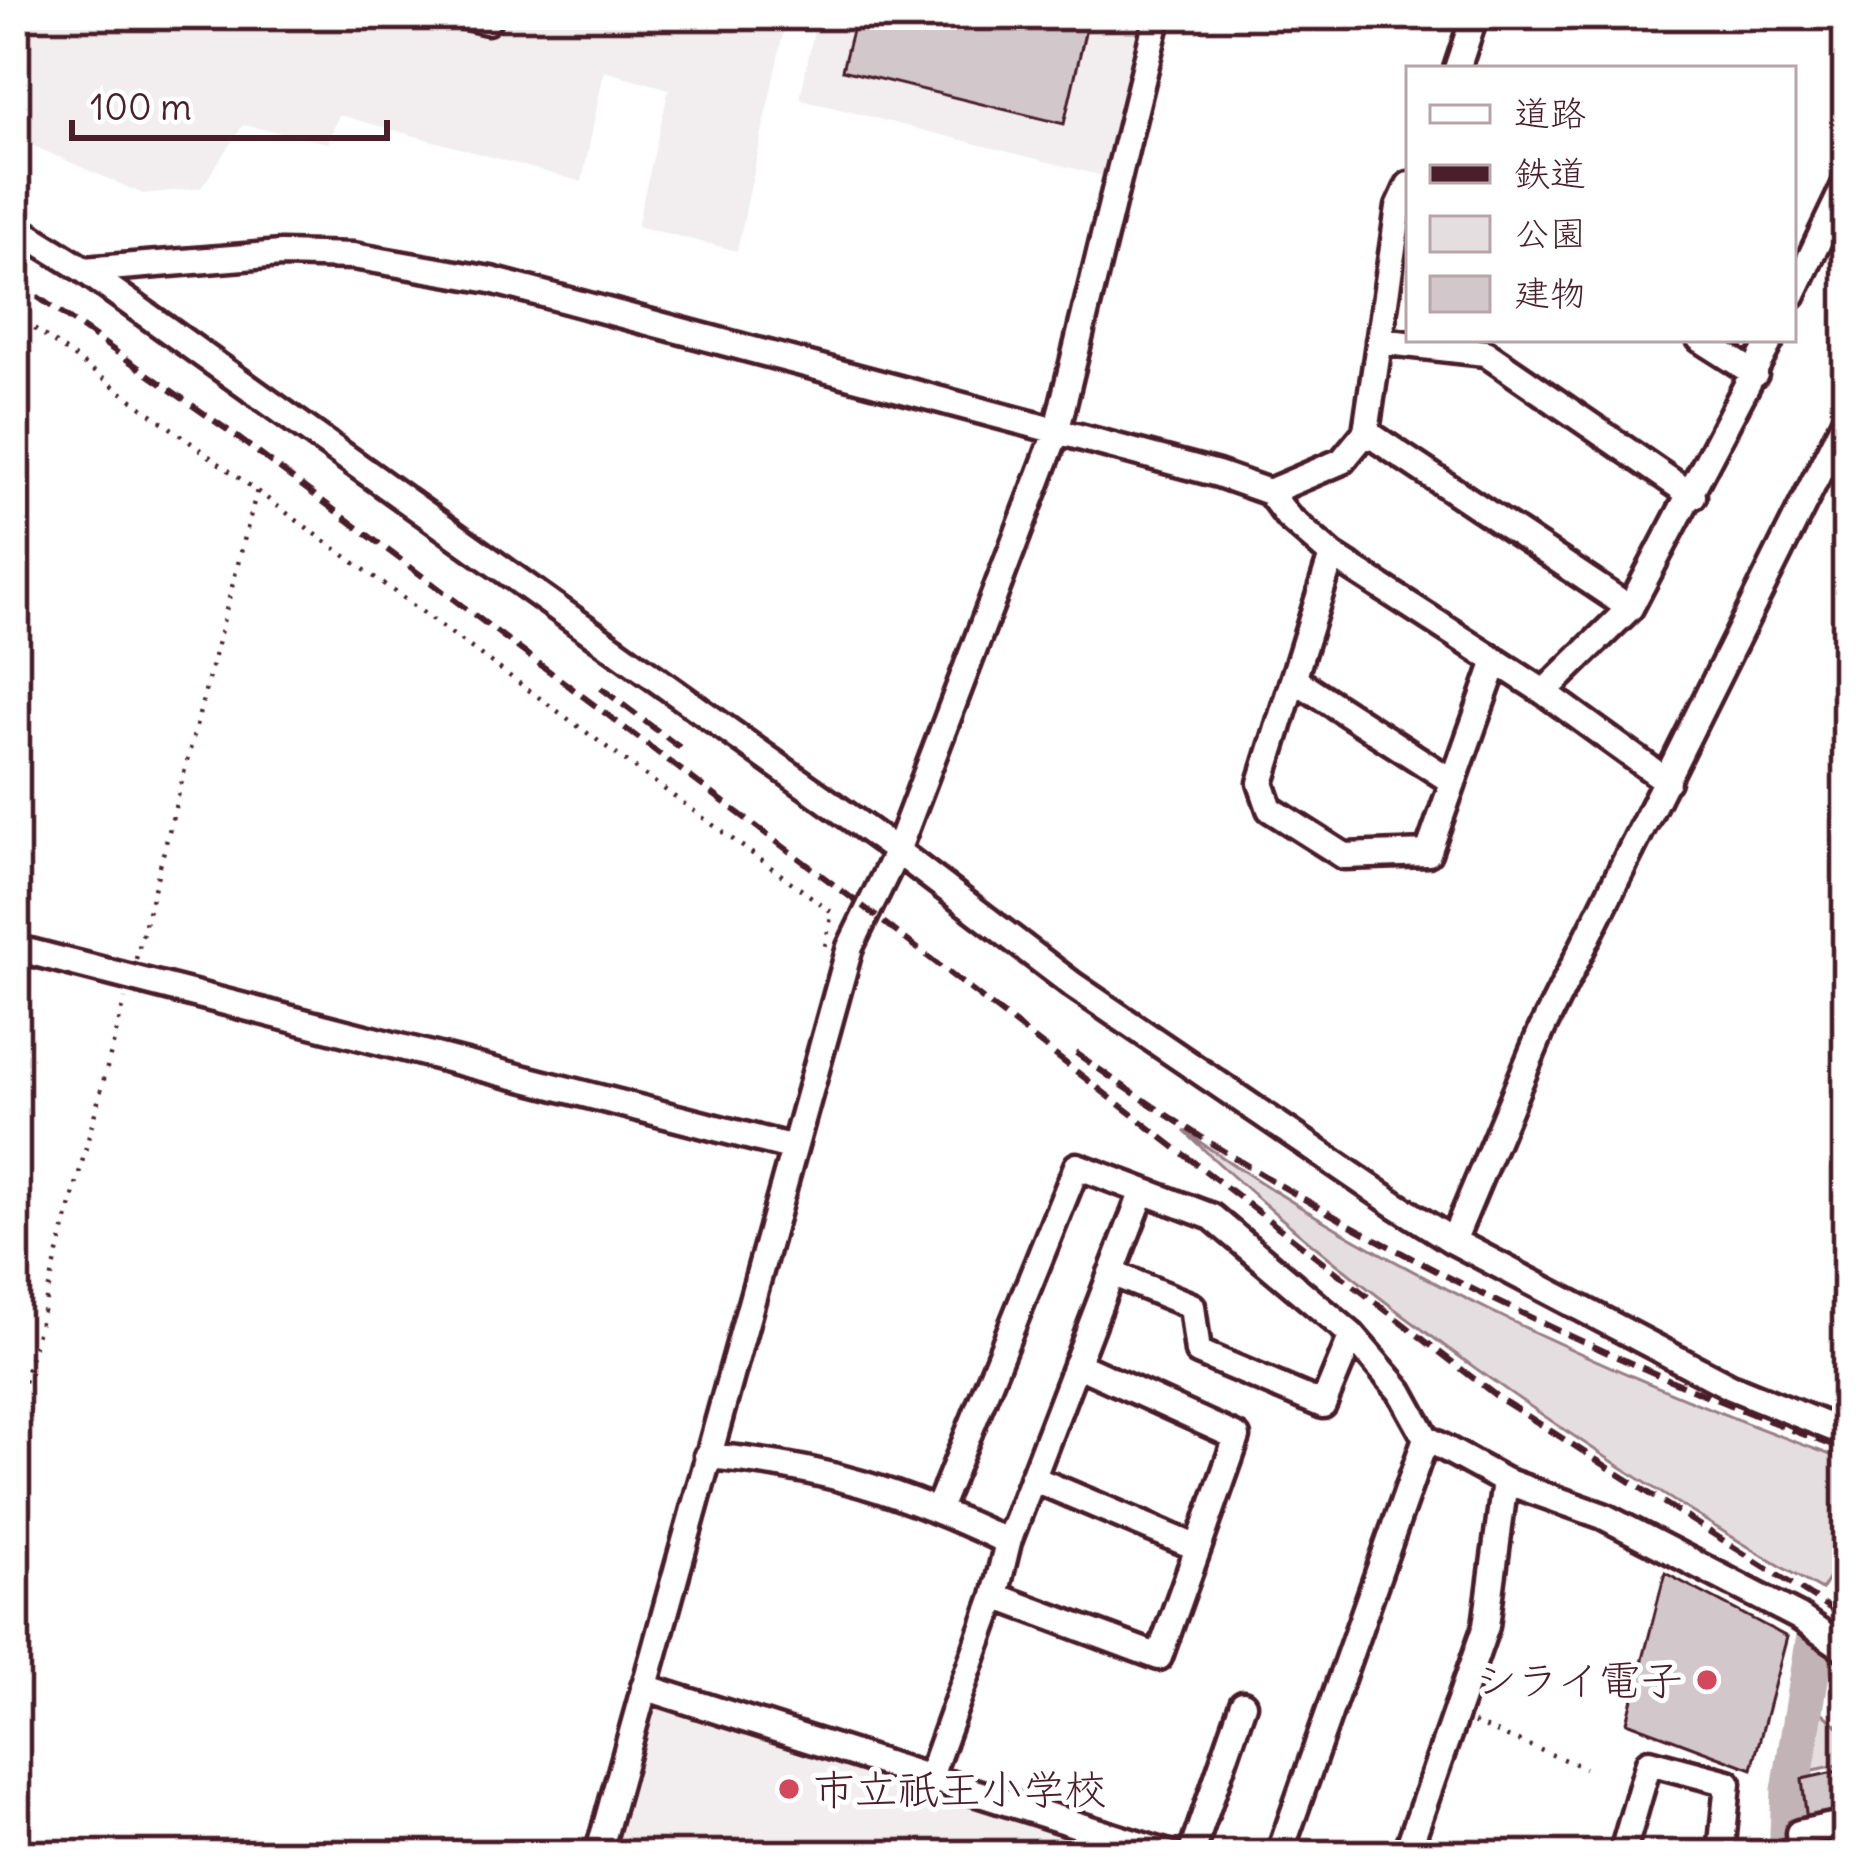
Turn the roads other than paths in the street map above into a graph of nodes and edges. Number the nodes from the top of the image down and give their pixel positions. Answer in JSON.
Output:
{"nodes":[{"id":1,"x":461,"y":15,"type":"edge"},
{"id":2,"x":1157,"y":15,"type":"edge"},
{"id":3,"x":1475,"y":15,"type":"edge"},
{"id":4,"x":487,"y":21,"type":"dead end"},
{"id":5,"x":1457,"y":66,"type":"edge"},
{"id":6,"x":1847,"y":181,"type":"edge"},
{"id":7,"x":15,"y":227,"type":"edge"},
{"id":8,"x":1402,"y":235,"type":"edge"},
{"id":9,"x":84,"y":270,"type":"junction"},
{"id":10,"x":1796,"y":288,"type":"edge"},
{"id":11,"x":1379,"y":341,"type":"junction"},
{"id":12,"x":1705,"y":342,"type":"edge"},
{"id":13,"x":1770,"y":342,"type":"edge"},
{"id":14,"x":1487,"y":346,"type":"edge"},
{"id":15,"x":1755,"y":374,"type":"junction"},
{"id":16,"x":1847,"y":416,"type":"edge"},
{"id":17,"x":1366,"y":432,"type":"junction"},
{"id":18,"x":1056,"y":434,"type":"junction"},
{"id":19,"x":1268,"y":492,"type":"junction"},
{"id":20,"x":1693,"y":496,"type":"junction"},
{"id":21,"x":1332,"y":555,"type":"junction"},
{"id":22,"x":1630,"y":608,"type":"junction"},
{"id":23,"x":1496,"y":661,"type":"junction"},
{"id":24,"x":1294,"y":679,"type":"junction"},
{"id":25,"x":1544,"y":692,"type":"junction"},
{"id":26,"x":1667,"y":781,"type":"junction"},
{"id":27,"x":1453,"y":782,"type":"junction"},
{"id":28,"x":897,"y":851,"type":"junction"},
{"id":29,"x":15,"y":948,"type":"edge"},
{"id":30,"x":794,"y":1148,"type":"junction"},
{"id":31,"x":1143,"y":1191,"type":"junction"},
{"id":32,"x":1453,"y":1241,"type":"junction"},
{"id":33,"x":1112,"y":1273,"type":"junction"},
{"id":34,"x":1352,"y":1335,"type":"junction"},
{"id":35,"x":1076,"y":1364,"type":"junction"},
{"id":36,"x":1847,"y":1434,"type":"edge"},
{"id":37,"x":1426,"y":1438,"type":"junction"},
{"id":38,"x":707,"y":1456,"type":"junction"},
{"id":39,"x":1032,"y":1478,"type":"junction"},
{"id":40,"x":1505,"y":1481,"type":"junction"},
{"id":41,"x":938,"y":1509,"type":"junction"},
{"id":42,"x":1008,"y":1542,"type":"junction"},
{"id":43,"x":1198,"y":1548,"type":"junction"},
{"id":44,"x":995,"y":1596,"type":"junction"},
{"id":45,"x":1847,"y":1650,"type":"edge"},
{"id":46,"x":644,"y":1687,"type":"junction"},
{"id":47,"x":1243,"y":1704,"type":"dead end"},
{"id":48,"x":931,"y":1774,"type":"junction"},
{"id":49,"x":1847,"y":1823,"type":"edge"},
{"id":50,"x":598,"y":1855,"type":"edge"},
{"id":51,"x":1172,"y":1855,"type":"edge"},
{"id":52,"x":1191,"y":1855,"type":"edge"},
{"id":53,"x":1279,"y":1855,"type":"edge"},
{"id":54,"x":1406,"y":1855,"type":"edge"},
{"id":55,"x":1622,"y":1855,"type":"edge"},
{"id":56,"x":1721,"y":1855,"type":"edge"},
{"id":57,"x":1801,"y":1855,"type":"edge"}],
"edges":[{"from":1,"to":4,"type":"street"},
{"from":2,"to":18,"type":"street"},
{"from":3,"to":5,"type":"street"},
{"from":6,"to":10,"type":"street"},
{"from":7,"to":9,"type":"street"},
{"from":8,"to":11,"type":"street"},
{"from":9,"to":18,"type":"street"},
{"from":9,"to":28,"type":"street"},
{"from":11,"to":14,"type":"street"},
{"from":11,"to":17,"type":"street"},
{"from":12,"to":15,"type":"street"},
{"from":13,"to":15,"type":"street"},
{"from":14,"to":20,"type":"street"},
{"from":15,"to":20,"type":"street"},
{"from":16,"to":26,"type":"street"},
{"from":17,"to":19,"type":"street"},
{"from":17,"to":22,"type":"street"},
{"from":18,"to":19,"type":"street"},
{"from":18,"to":28,"type":"street"},
{"from":19,"to":21,"type":"street"},
{"from":20,"to":22,"type":"street"},
{"from":21,"to":23,"type":"street"},
{"from":21,"to":24,"type":"street"},
{"from":22,"to":25,"type":"street"},
{"from":23,"to":25,"type":"street"},
{"from":23,"to":27,"type":"street"},
{"from":24,"to":27,"type":"street"},
{"from":24,"to":27,"type":"street"},
{"from":25,"to":26,"type":"street"},
{"from":26,"to":32,"type":"street"},
{"from":28,"to":30,"type":"street"},
{"from":28,"to":32,"type":"street"},
{"from":29,"to":30,"type":"street"},
{"from":30,"to":38,"type":"street"},
{"from":31,"to":33,"type":"street"},
{"from":31,"to":34,"type":"street"},
{"from":31,"to":41,"type":"street"},
{"from":32,"to":36,"type":"street"},
{"from":33,"to":34,"type":"street"},
{"from":33,"to":35,"type":"street"},
{"from":34,"to":37,"type":"street"},
{"from":35,"to":39,"type":"street"},
{"from":35,"to":43,"type":"street"},
{"from":37,"to":40,"type":"street"},
{"from":37,"to":53,"type":"street"},
{"from":38,"to":41,"type":"street"},
{"from":38,"to":46,"type":"street"},
{"from":39,"to":42,"type":"street"},
{"from":39,"to":43,"type":"street"},
{"from":40,"to":45,"type":"street"},
{"from":40,"to":54,"type":"street"},
{"from":41,"to":42,"type":"street"},
{"from":42,"to":44,"type":"street"},
{"from":43,"to":44,"type":"street"},
{"from":44,"to":48,"type":"street"},
{"from":46,"to":48,"type":"street"},
{"from":46,"to":50,"type":"street"},
{"from":47,"to":52,"type":"street"},
{"from":48,"to":51,"type":"street"},
{"from":49,"to":57,"type":"street"},
{"from":55,"to":56,"type":"street"}]}
